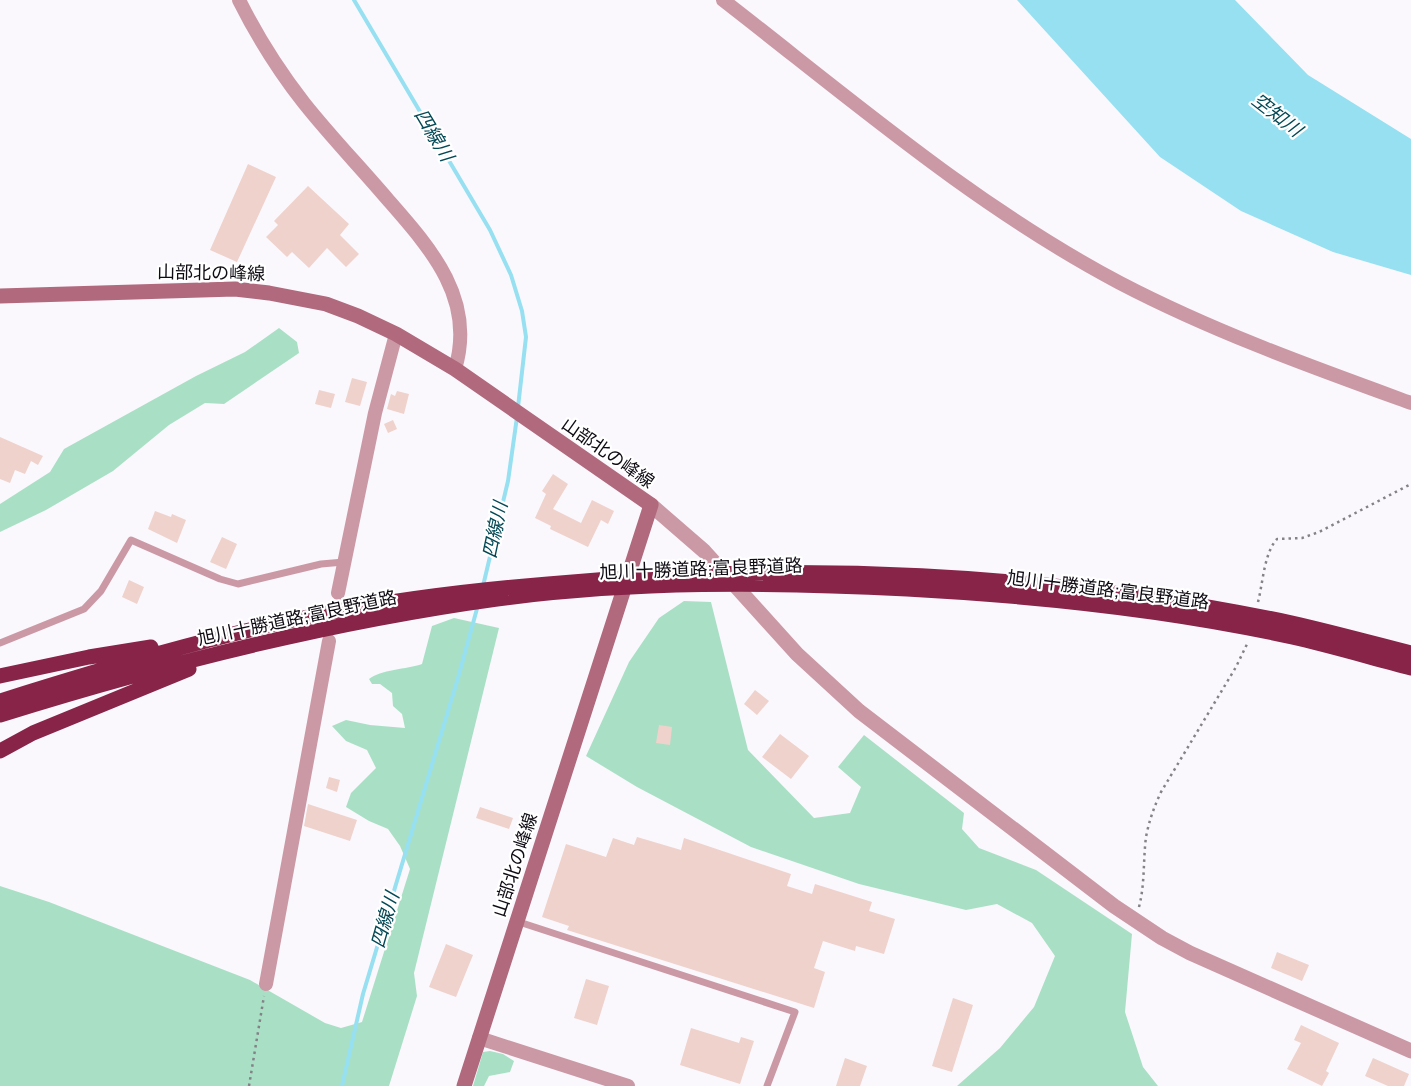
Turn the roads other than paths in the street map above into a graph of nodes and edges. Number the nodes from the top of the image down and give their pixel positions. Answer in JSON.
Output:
{"nodes":[{"id":1,"x":240,"y":0,"type":"edge"},
{"id":2,"x":723,"y":0,"type":"edge"},
{"id":3,"x":0,"y":296,"type":"edge"},
{"id":4,"x":396,"y":334,"type":"junction"},
{"id":5,"x":454,"y":369,"type":"junction"},
{"id":6,"x":1411,"y":403,"type":"edge"},
{"id":7,"x":651,"y":505,"type":"junction"},
{"id":8,"x":344,"y":562,"type":"junction"},
{"id":9,"x":338,"y":592,"type":"dead end"},
{"id":10,"x":462,"y":599,"type":"junction"},
{"id":11,"x":1293,"y":631,"type":"junction"},
{"id":12,"x":236,"y":633,"type":"junction"},
{"id":13,"x":329,"y":641,"type":"dead end"},
{"id":14,"x":0,"y":643,"type":"edge"},
{"id":15,"x":239,"y":649,"type":"junction"},
{"id":16,"x":1411,"y":653,"type":"edge"},
{"id":17,"x":1411,"y":668,"type":"edge"},
{"id":18,"x":0,"y":676,"type":"edge"},
{"id":19,"x":0,"y":700,"type":"edge"},
{"id":20,"x":0,"y":715,"type":"edge"},
{"id":21,"x":0,"y":751,"type":"edge"},
{"id":22,"x":516,"y":921,"type":"junction"},
{"id":23,"x":266,"y":984,"type":"road end"},
{"id":24,"x":479,"y":1038,"type":"junction"},
{"id":25,"x":1411,"y":1051,"type":"edge"},
{"id":26,"x":464,"y":1086,"type":"edge"},
{"id":27,"x":628,"y":1086,"type":"edge"},
{"id":28,"x":767,"y":1086,"type":"edge"}],
"edges":[{"from":1,"to":5,"type":"street"},
{"from":2,"to":6,"type":"street"},
{"from":3,"to":4,"type":"main road","name":"山部北の峰線"},
{"from":4,"to":5,"type":"main road","name":"山部北の峰線"},
{"from":4,"to":8,"type":"street"},
{"from":5,"to":7,"type":"main road","name":"山部北の峰線"},
{"from":7,"to":22,"type":"main road","name":"山部北の峰線"},
{"from":7,"to":25,"type":"street"},
{"from":8,"to":9,"type":"street"},
{"from":8,"to":14,"type":"lane"},
{"from":10,"to":11,"type":"highway","name":"旭川十勝道路;富良野道路"},
{"from":10,"to":12,"type":"highway","name":"旭川十勝道路;富良野道路"},
{"from":10,"to":15,"type":"highway","name":"旭川十勝道路;富良野道路"},
{"from":11,"to":16,"type":"highway","name":"旭川十勝道路;富良野道路"},
{"from":11,"to":17,"type":"highway","name":"旭川十勝道路;富良野道路"},
{"from":12,"to":18,"type":"highway"},
{"from":12,"to":19,"type":"highway","name":"旭川十勝道路;富良野道路"},
{"from":13,"to":23,"type":"street"},
{"from":15,"to":20,"type":"highway","name":"旭川十勝道路;富良野道路"},
{"from":15,"to":21,"type":"highway"},
{"from":22,"to":24,"type":"main road","name":"山部北の峰線"},
{"from":22,"to":28,"type":"lane"},
{"from":24,"to":26,"type":"main road","name":"山部北の峰線"},
{"from":24,"to":27,"type":"street"}]}
